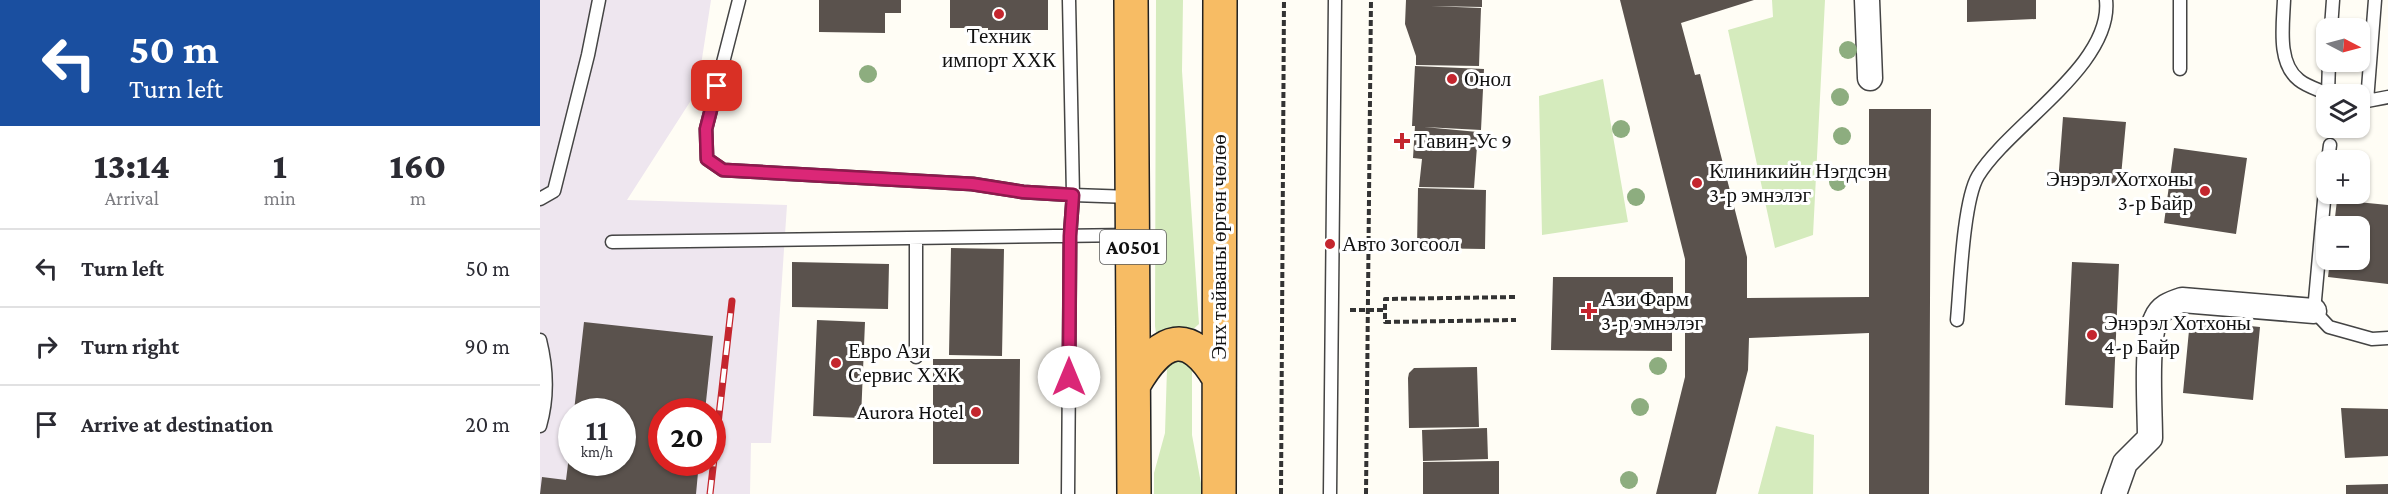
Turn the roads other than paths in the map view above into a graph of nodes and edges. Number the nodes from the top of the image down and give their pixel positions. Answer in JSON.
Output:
{"nodes":[{"id":1,"x":599,"y":0,"type":"edge"},
{"id":2,"x":739,"y":0,"type":"edge"},
{"id":3,"x":1070,"y":0,"type":"edge"},
{"id":4,"x":1131,"y":0,"type":"edge"},
{"id":5,"x":1220,"y":0,"type":"edge"},
{"id":6,"x":1335,"y":0,"type":"edge"},
{"id":7,"x":1867,"y":0,"type":"edge"},
{"id":8,"x":2106,"y":0,"type":"edge"},
{"id":9,"x":2180,"y":0,"type":"edge"},
{"id":10,"x":2284,"y":0,"type":"edge"},
{"id":11,"x":2333,"y":0,"type":"edge"},
{"id":12,"x":2375,"y":0,"type":"edge"},
{"id":13,"x":2332,"y":18,"type":"edge"},
{"id":14,"x":2180,"y":69,"type":"dead end"},
{"id":15,"x":1870,"y":78,"type":"dead end"},
{"id":16,"x":2365,"y":84,"type":"edge"},
{"id":17,"x":2316,"y":88,"type":"edge"},
{"id":18,"x":2388,"y":97,"type":"edge"},
{"id":19,"x":2370,"y":99,"type":"edge"},
{"id":20,"x":2330,"y":146,"type":"dead end"},
{"id":21,"x":2329,"y":150,"type":"edge"},
{"id":22,"x":1073,"y":195,"type":"junction"},
{"id":23,"x":1133,"y":197,"type":"junction"},
{"id":24,"x":540,"y":199,"type":"edge"},
{"id":25,"x":2324,"y":204,"type":"edge"},
{"id":26,"x":1133,"y":235,"type":"junction"},
{"id":27,"x":1070,"y":236,"type":"junction"},
{"id":28,"x":916,"y":238,"type":"junction"},
{"id":29,"x":612,"y":242,"type":"dead end"},
{"id":30,"x":2314,"y":311,"type":"junction"},
{"id":31,"x":1957,"y":320,"type":"dead end"},
{"id":32,"x":2388,"y":338,"type":"edge"},
{"id":33,"x":540,"y":340,"type":"edge"},
{"id":34,"x":916,"y":357,"type":"dead end"},
{"id":35,"x":1219,"y":378,"type":"junction"},
{"id":36,"x":1134,"y":384,"type":"junction"},
{"id":37,"x":540,"y":426,"type":"edge"},
{"id":38,"x":1068,"y":494,"type":"edge"},
{"id":39,"x":1134,"y":494,"type":"edge"},
{"id":40,"x":1219,"y":494,"type":"edge"},
{"id":41,"x":1330,"y":494,"type":"edge"},
{"id":42,"x":2114,"y":494,"type":"edge"}],
"edges":[{"from":1,"to":24,"type":"lane"},
{"from":2,"to":22,"type":"lane"},
{"from":3,"to":22,"type":"lane"},
{"from":4,"to":23,"type":"highway","number":"A0501"},
{"from":5,"to":35,"type":"highway","name":"Энх тайваны өргөн чөлөө"},
{"from":6,"to":41,"type":"lane"},
{"from":7,"to":15,"type":"street"},
{"from":8,"to":31,"type":"lane"},
{"from":9,"to":14,"type":"lane"},
{"from":10,"to":17,"type":"lane"},
{"from":11,"to":13,"type":"lane"},
{"from":12,"to":16,"type":"lane"},
{"from":18,"to":19,"type":"lane"},
{"from":20,"to":21,"type":"lane"},
{"from":22,"to":23,"type":"lane"},
{"from":22,"to":27,"type":"lane"},
{"from":23,"to":26,"type":"highway","number":"A0501"},
{"from":25,"to":30,"type":"lane"},
{"from":26,"to":27,"type":"lane"},
{"from":26,"to":36,"type":"highway","number":"A0501"},
{"from":27,"to":28,"type":"lane"},
{"from":27,"to":38,"type":"lane"},
{"from":28,"to":29,"type":"lane"},
{"from":28,"to":34,"type":"lane"},
{"from":30,"to":32,"type":"lane"},
{"from":30,"to":42,"type":"street"},
{"from":33,"to":37,"type":"lane"},
{"from":35,"to":36,"type":"highway"},
{"from":35,"to":40,"type":"highway","name":"Энх тайваны өргөн чөлөө"},
{"from":36,"to":39,"type":"highway","number":"A0501"}]}
